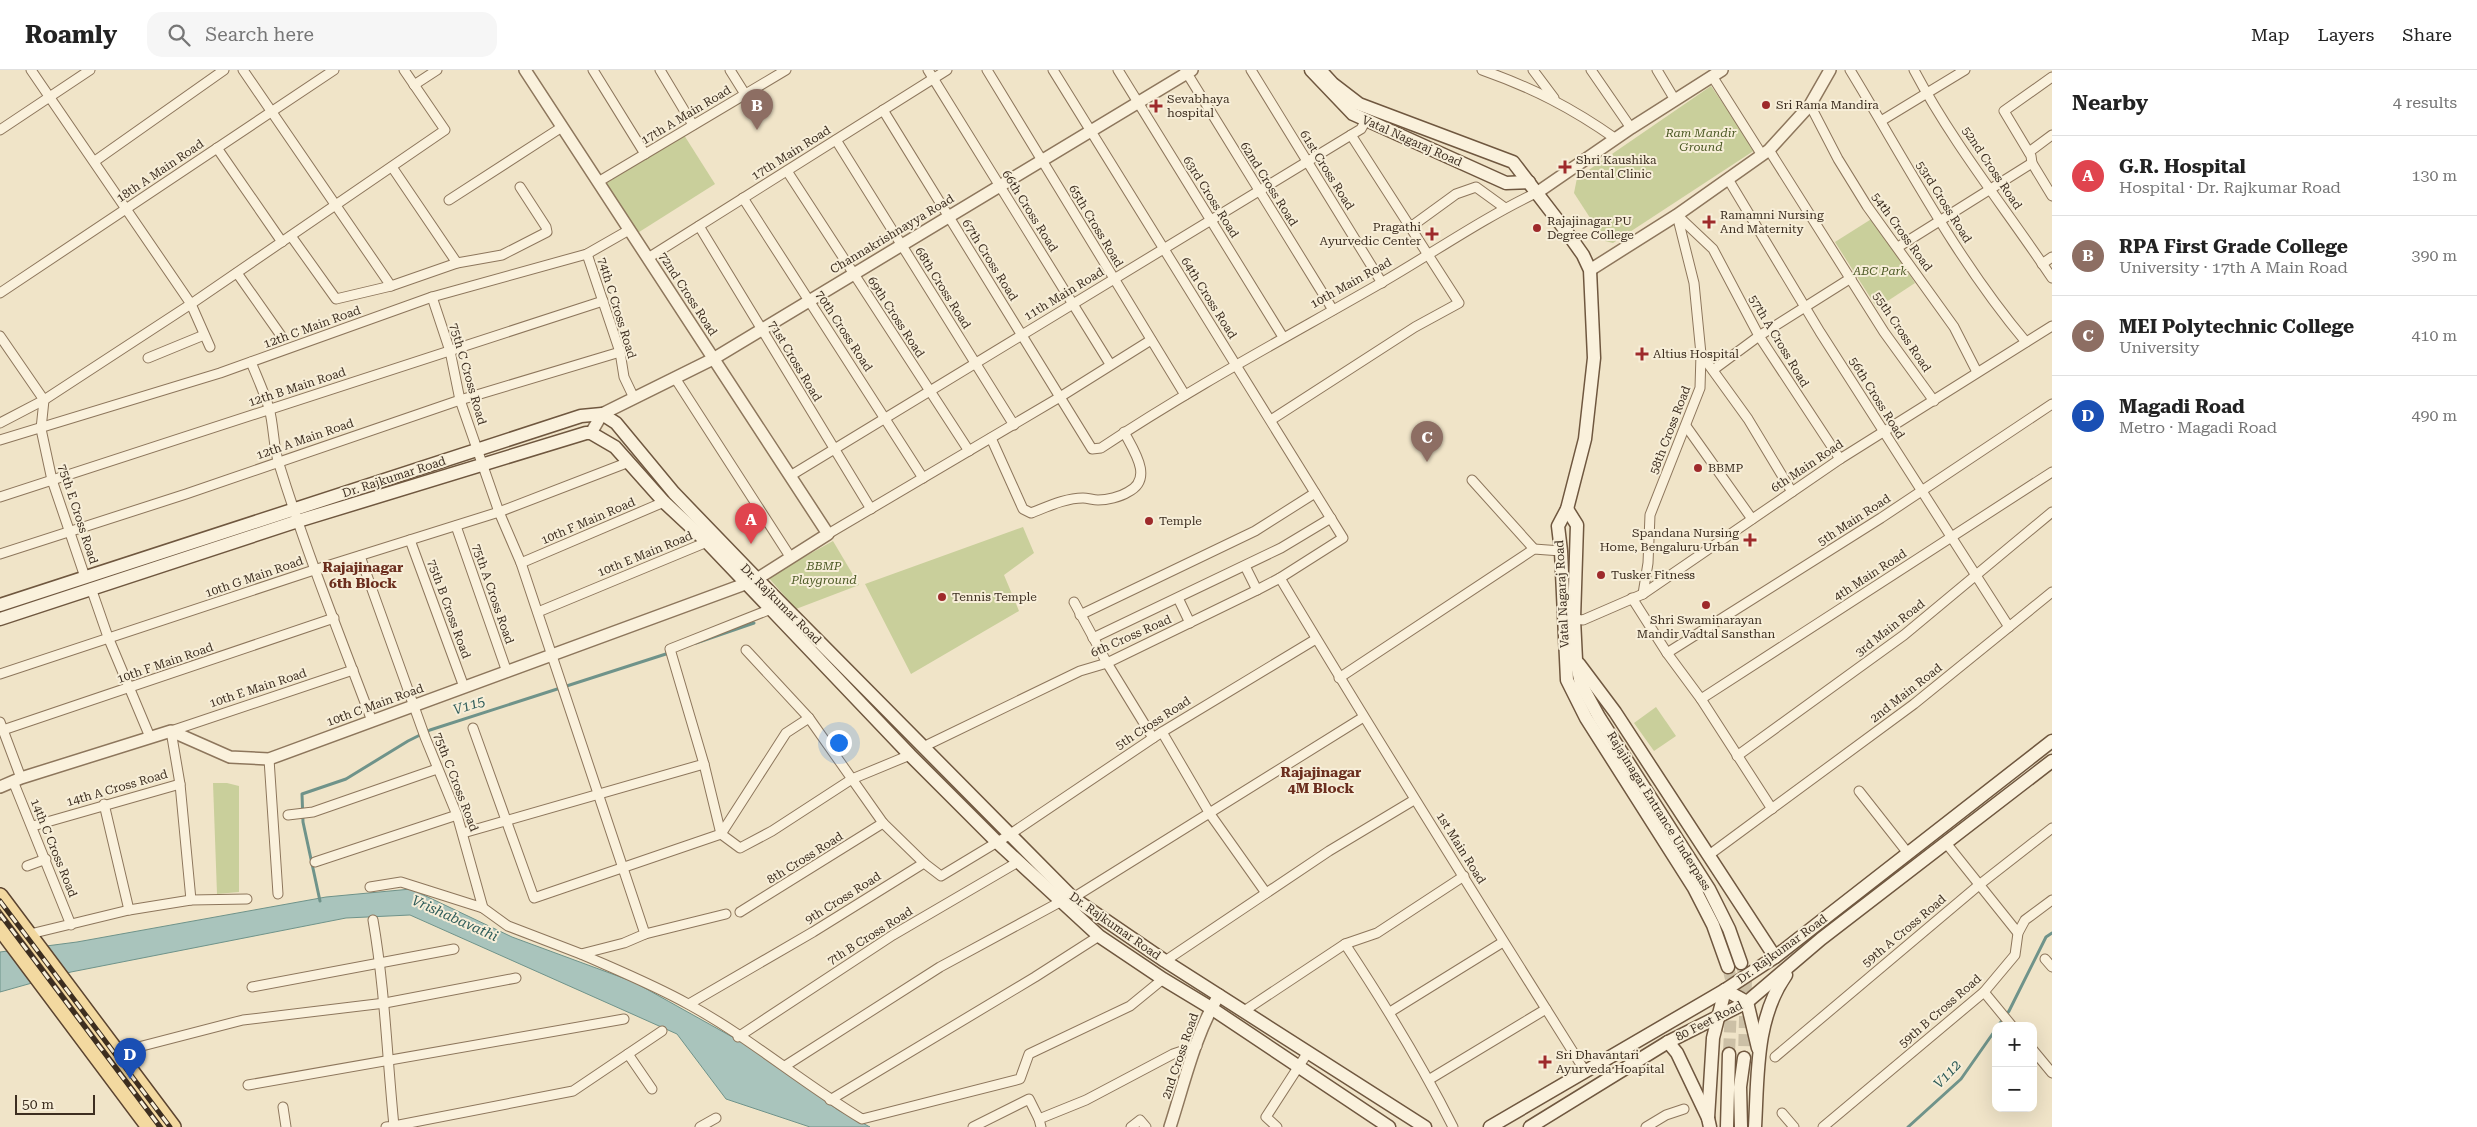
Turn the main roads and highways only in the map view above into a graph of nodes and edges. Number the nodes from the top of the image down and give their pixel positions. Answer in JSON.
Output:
{"nodes":[{"id":1,"x":1310,"y":70,"type":"edge"},
{"id":2,"x":1320,"y":70,"type":"edge"},
{"id":3,"x":1529,"y":182,"type":"junction"},
{"id":4,"x":480,"y":457,"type":"junction"},
{"id":5,"x":1567,"y":510,"type":"junction"},
{"id":6,"x":751,"y":582,"type":"junction"},
{"id":7,"x":88,"y":583,"type":"junction"},
{"id":8,"x":0,"y":605,"type":"edge"},
{"id":9,"x":0,"y":619,"type":"edge"},
{"id":10,"x":1576,"y":660,"type":"junction"},
{"id":11,"x":1567,"y":680,"type":"joint"},
{"id":12,"x":2052,"y":741,"type":"edge"},
{"id":13,"x":2052,"y":761,"type":"edge"},
{"id":14,"x":0,"y":896,"type":"edge"},
{"id":15,"x":0,"y":928,"type":"edge"},
{"id":16,"x":33,"y":937,"type":"junction"},
{"id":17,"x":11,"y":946,"type":"edge"},
{"id":18,"x":1775,"y":957,"type":"junction"},
{"id":19,"x":1795,"y":962,"type":"junction"},
{"id":20,"x":1741,"y":963,"type":"tunnel mouth"},
{"id":21,"x":1728,"y":967,"type":"tunnel mouth"},
{"id":22,"x":1725,"y":990,"type":"junction"},
{"id":23,"x":1747,"y":1002,"type":"junction"},
{"id":24,"x":1717,"y":1016,"type":"junction"},
{"id":25,"x":1668,"y":1042,"type":"junction"},
{"id":26,"x":1729,"y":1054,"type":"tunnel mouth"},
{"id":27,"x":1759,"y":1054,"type":"junction"},
{"id":28,"x":1744,"y":1058,"type":"tunnel mouth"},
{"id":29,"x":1709,"y":1122,"type":"edge"},
{"id":30,"x":149,"y":1127,"type":"edge"},
{"id":31,"x":173,"y":1127,"type":"edge"},
{"id":32,"x":1389,"y":1127,"type":"edge"},
{"id":33,"x":1426,"y":1127,"type":"edge"},
{"id":34,"x":1490,"y":1127,"type":"edge"},
{"id":35,"x":1530,"y":1127,"type":"edge"},
{"id":36,"x":1727,"y":1127,"type":"edge"},
{"id":37,"x":1741,"y":1127,"type":"edge"},
{"id":38,"x":1755,"y":1127,"type":"edge"}],
"edges":[{"from":1,"to":3,"type":"main road","name":"Vatal Nagaraj Road"},
{"from":2,"to":3,"type":"main road","name":"Vatal Nagaraj Road"},
{"from":3,"to":5,"type":"main road","name":"Vatal Nagaraj Road"},
{"from":4,"to":6,"type":"main road","name":"Dr. Rajkumar Road"},
{"from":4,"to":6,"type":"main road","name":"Dr. Rajkumar Road"},
{"from":4,"to":7,"type":"main road","name":"Dr. Rajkumar Road"},
{"from":5,"to":10,"type":"main road","name":"Vatal Nagaraj Road"},
{"from":5,"to":11,"type":"main road","name":"Vatal Nagaraj Road"},
{"from":6,"to":32,"type":"main road","name":"Dr. Rajkumar Road"},
{"from":6,"to":33,"type":"main road","name":"Dr. Rajkumar Road"},
{"from":7,"to":8,"type":"main road","name":"Dr. Rajkumar Road"},
{"from":7,"to":9,"type":"main road","name":"Dr. Rajkumar Road"},
{"from":10,"to":18,"type":"main road"},
{"from":10,"to":20,"type":"main road","name":"Rajajinagar Entrance Underpass"},
{"from":11,"to":21,"type":"main road","name":"Rajajinagar Entrance Underpass"},
{"from":12,"to":18,"type":"main road","name":"Dr. Rajkumar Road"},
{"from":13,"to":19,"type":"main road","name":"Dr. Rajkumar Road"},
{"from":14,"to":16,"type":"main road"},
{"from":15,"to":17,"type":"main road"},
{"from":16,"to":17,"type":"main road"},
{"from":16,"to":31,"type":"main road"},
{"from":17,"to":30,"type":"main road"},
{"from":18,"to":22,"type":"main road","name":"Dr. Rajkumar Road"},
{"from":19,"to":23,"type":"main road","name":"80 Feet Road"},
{"from":19,"to":27,"type":"main road"},
{"from":22,"to":23,"type":"main road"},
{"from":22,"to":24,"type":"main road"},
{"from":22,"to":34,"type":"main road","name":"Dr. Rajkumar Road"},
{"from":23,"to":24,"type":"main road","name":"80 Feet Road"},
{"from":23,"to":27,"type":"main road"},
{"from":24,"to":25,"type":"main road","name":"80 Feet Road"},
{"from":24,"to":29,"type":"main road"},
{"from":25,"to":29,"type":"main road"},
{"from":25,"to":35,"type":"main road"},
{"from":26,"to":36,"type":"main road"},
{"from":27,"to":38,"type":"main road"},
{"from":28,"to":37,"type":"main road"}]}
